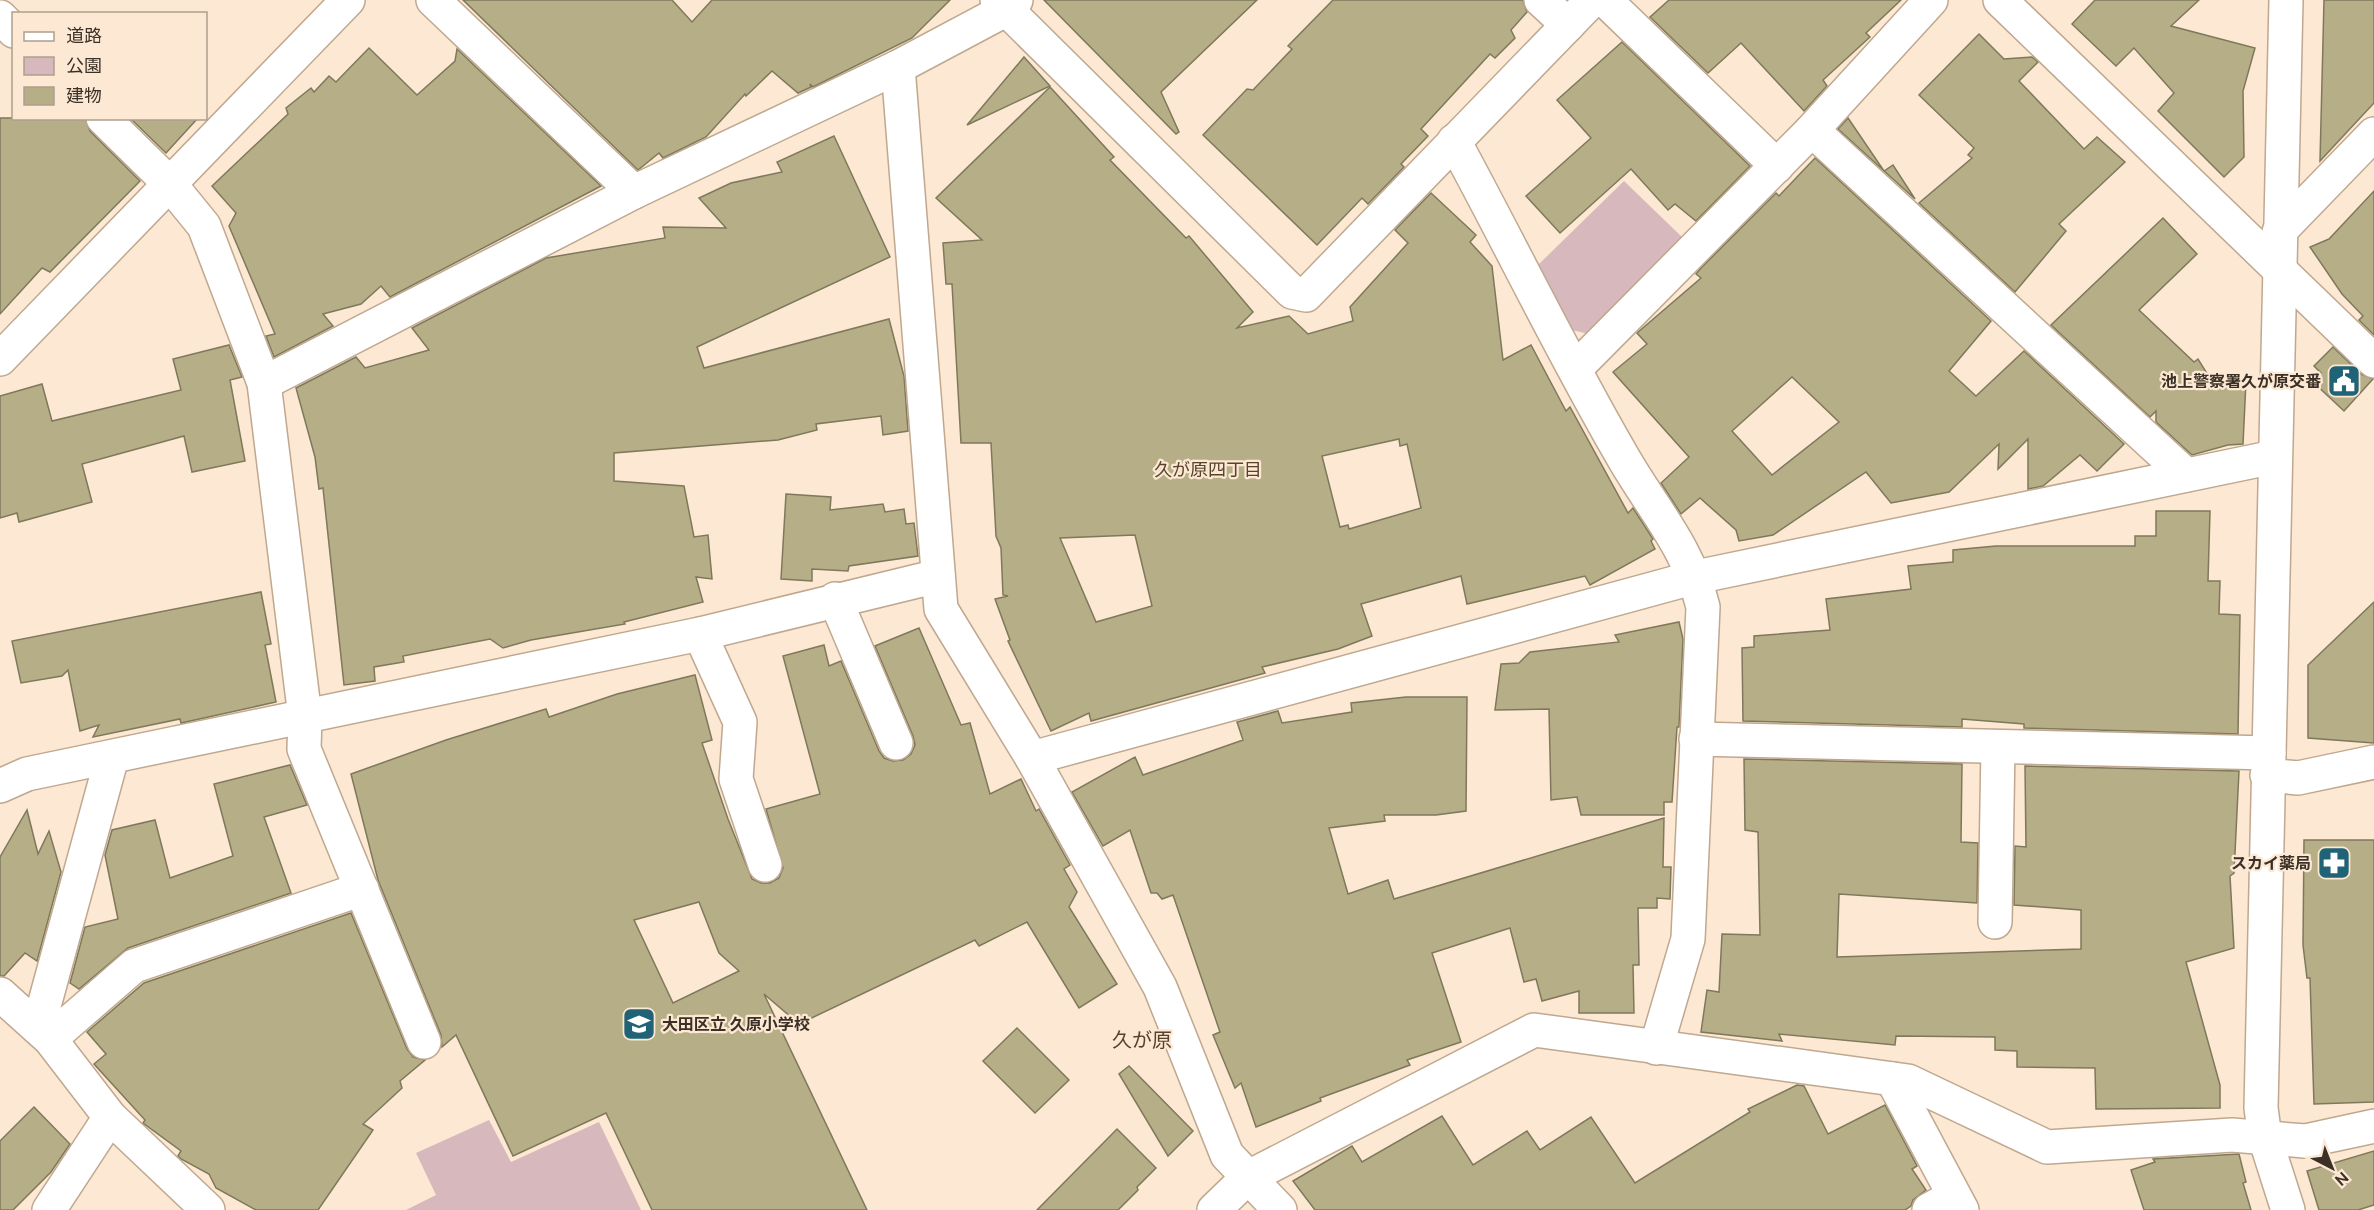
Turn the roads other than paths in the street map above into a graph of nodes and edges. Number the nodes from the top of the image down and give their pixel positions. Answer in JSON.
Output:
{"nodes":[{"id":1,"x":348,"y":0,"type":"edge"},
{"id":2,"x":433,"y":0,"type":"edge"},
{"id":3,"x":1541,"y":0,"type":"edge"},
{"id":4,"x":1592,"y":0,"type":"edge"},
{"id":5,"x":1605,"y":0,"type":"edge"},
{"id":6,"x":1931,"y":0,"type":"edge"},
{"id":7,"x":2000,"y":0,"type":"edge"},
{"id":8,"x":2286,"y":0,"type":"edge"},
{"id":9,"x":1007,"y":3,"type":"edge"},
{"id":10,"x":0,"y":17,"type":"edge"},
{"id":11,"x":1568,"y":25,"type":"junction"},
{"id":12,"x":12,"y":29,"type":"edge"},
{"id":13,"x":897,"y":67,"type":"junction"},
{"id":14,"x":105,"y":120,"type":"edge"},
{"id":15,"x":1812,"y":130,"type":"junction"},
{"id":16,"x":2374,"y":134,"type":"edge"},
{"id":17,"x":1454,"y":141,"type":"junction"},
{"id":18,"x":1777,"y":166,"type":"junction"},
{"id":19,"x":169,"y":183,"type":"junction"},
{"id":20,"x":634,"y":192,"type":"junction"},
{"id":21,"x":2279,"y":232,"type":"junction"},
{"id":22,"x":2278,"y":269,"type":"junction"},
{"id":23,"x":0,"y":359,"type":"edge"},
{"id":24,"x":2374,"y":361,"type":"edge"},
{"id":25,"x":1575,"y":369,"type":"junction"},
{"id":26,"x":264,"y":383,"type":"junction"},
{"id":27,"x":2274,"y":457,"type":"junction"},
{"id":28,"x":2186,"y":475,"type":"junction"},
{"id":29,"x":938,"y":576,"type":"junction"},
{"id":30,"x":1696,"y":577,"type":"junction"},
{"id":31,"x":836,"y":599,"type":"junction"},
{"id":32,"x":700,"y":634,"type":"junction"},
{"id":33,"x":305,"y":717,"type":"junction"},
{"id":34,"x":1696,"y":739,"type":"junction"},
{"id":35,"x":896,"y":743,"type":"dead end"},
{"id":36,"x":1998,"y":747,"type":"junction"},
{"id":37,"x":112,"y":757,"type":"junction"},
{"id":38,"x":1032,"y":758,"type":"junction"},
{"id":39,"x":2374,"y":762,"type":"edge"},
{"id":40,"x":2268,"y":764,"type":"junction"},
{"id":41,"x":0,"y":786,"type":"edge"},
{"id":42,"x":765,"y":865,"type":"dead end"},
{"id":43,"x":362,"y":889,"type":"junction"},
{"id":44,"x":1995,"y":922,"type":"dead end"},
{"id":45,"x":0,"y":994,"type":"edge"},
{"id":46,"x":44,"y":1034,"type":"junction"},
{"id":47,"x":424,"y":1042,"type":"dead end"},
{"id":48,"x":1656,"y":1048,"type":"junction"},
{"id":49,"x":1892,"y":1079,"type":"junction"},
{"id":50,"x":110,"y":1117,"type":"junction"},
{"id":51,"x":2374,"y":1126,"type":"edge"},
{"id":52,"x":2265,"y":1138,"type":"junction"},
{"id":53,"x":1247,"y":1178,"type":"junction"},
{"id":54,"x":1949,"y":1205,"type":"edge"},
{"id":55,"x":50,"y":1210,"type":"edge"},
{"id":56,"x":208,"y":1210,"type":"edge"},
{"id":57,"x":1214,"y":1210,"type":"edge"},
{"id":58,"x":1281,"y":1210,"type":"edge"},
{"id":59,"x":2288,"y":1210,"type":"edge"}],
"edges":[{"from":1,"to":19,"type":"street"},
{"from":2,"to":20,"type":"street"},
{"from":3,"to":11,"type":"street"},
{"from":4,"to":11,"type":"street"},
{"from":5,"to":18,"type":"street"},
{"from":6,"to":15,"type":"street"},
{"from":7,"to":22,"type":"street"},
{"from":8,"to":21,"type":"street"},
{"from":9,"to":13,"type":"street"},
{"from":9,"to":17,"type":"street"},
{"from":10,"to":12,"type":"street"},
{"from":11,"to":17,"type":"street"},
{"from":13,"to":20,"type":"street"},
{"from":13,"to":29,"type":"street"},
{"from":14,"to":19,"type":"street"},
{"from":15,"to":18,"type":"street"},
{"from":15,"to":28,"type":"street"},
{"from":16,"to":21,"type":"street"},
{"from":17,"to":25,"type":"street"},
{"from":18,"to":25,"type":"street"},
{"from":19,"to":23,"type":"street"},
{"from":19,"to":26,"type":"street"},
{"from":20,"to":26,"type":"street"},
{"from":21,"to":22,"type":"street"},
{"from":22,"to":24,"type":"street"},
{"from":22,"to":27,"type":"street"},
{"from":25,"to":30,"type":"street"},
{"from":26,"to":33,"type":"street"},
{"from":27,"to":28,"type":"street"},
{"from":27,"to":40,"type":"street"},
{"from":28,"to":30,"type":"street"},
{"from":29,"to":31,"type":"street"},
{"from":29,"to":38,"type":"street"},
{"from":30,"to":34,"type":"street"},
{"from":30,"to":38,"type":"street"},
{"from":31,"to":32,"type":"street"},
{"from":31,"to":35,"type":"street"},
{"from":32,"to":33,"type":"street"},
{"from":32,"to":42,"type":"street"},
{"from":33,"to":37,"type":"street"},
{"from":33,"to":43,"type":"street"},
{"from":34,"to":36,"type":"street"},
{"from":34,"to":48,"type":"street"},
{"from":36,"to":40,"type":"street"},
{"from":36,"to":44,"type":"street"},
{"from":37,"to":41,"type":"street"},
{"from":37,"to":46,"type":"street"},
{"from":38,"to":53,"type":"street"},
{"from":39,"to":40,"type":"street"},
{"from":40,"to":52,"type":"street"},
{"from":43,"to":46,"type":"street"},
{"from":43,"to":47,"type":"street"},
{"from":45,"to":46,"type":"street"},
{"from":46,"to":50,"type":"street"},
{"from":48,"to":49,"type":"street"},
{"from":48,"to":53,"type":"street"},
{"from":49,"to":52,"type":"street"},
{"from":49,"to":54,"type":"street"},
{"from":50,"to":55,"type":"street"},
{"from":50,"to":56,"type":"street"},
{"from":51,"to":52,"type":"street"},
{"from":52,"to":59,"type":"street"},
{"from":53,"to":57,"type":"street"},
{"from":53,"to":58,"type":"street"}]}
